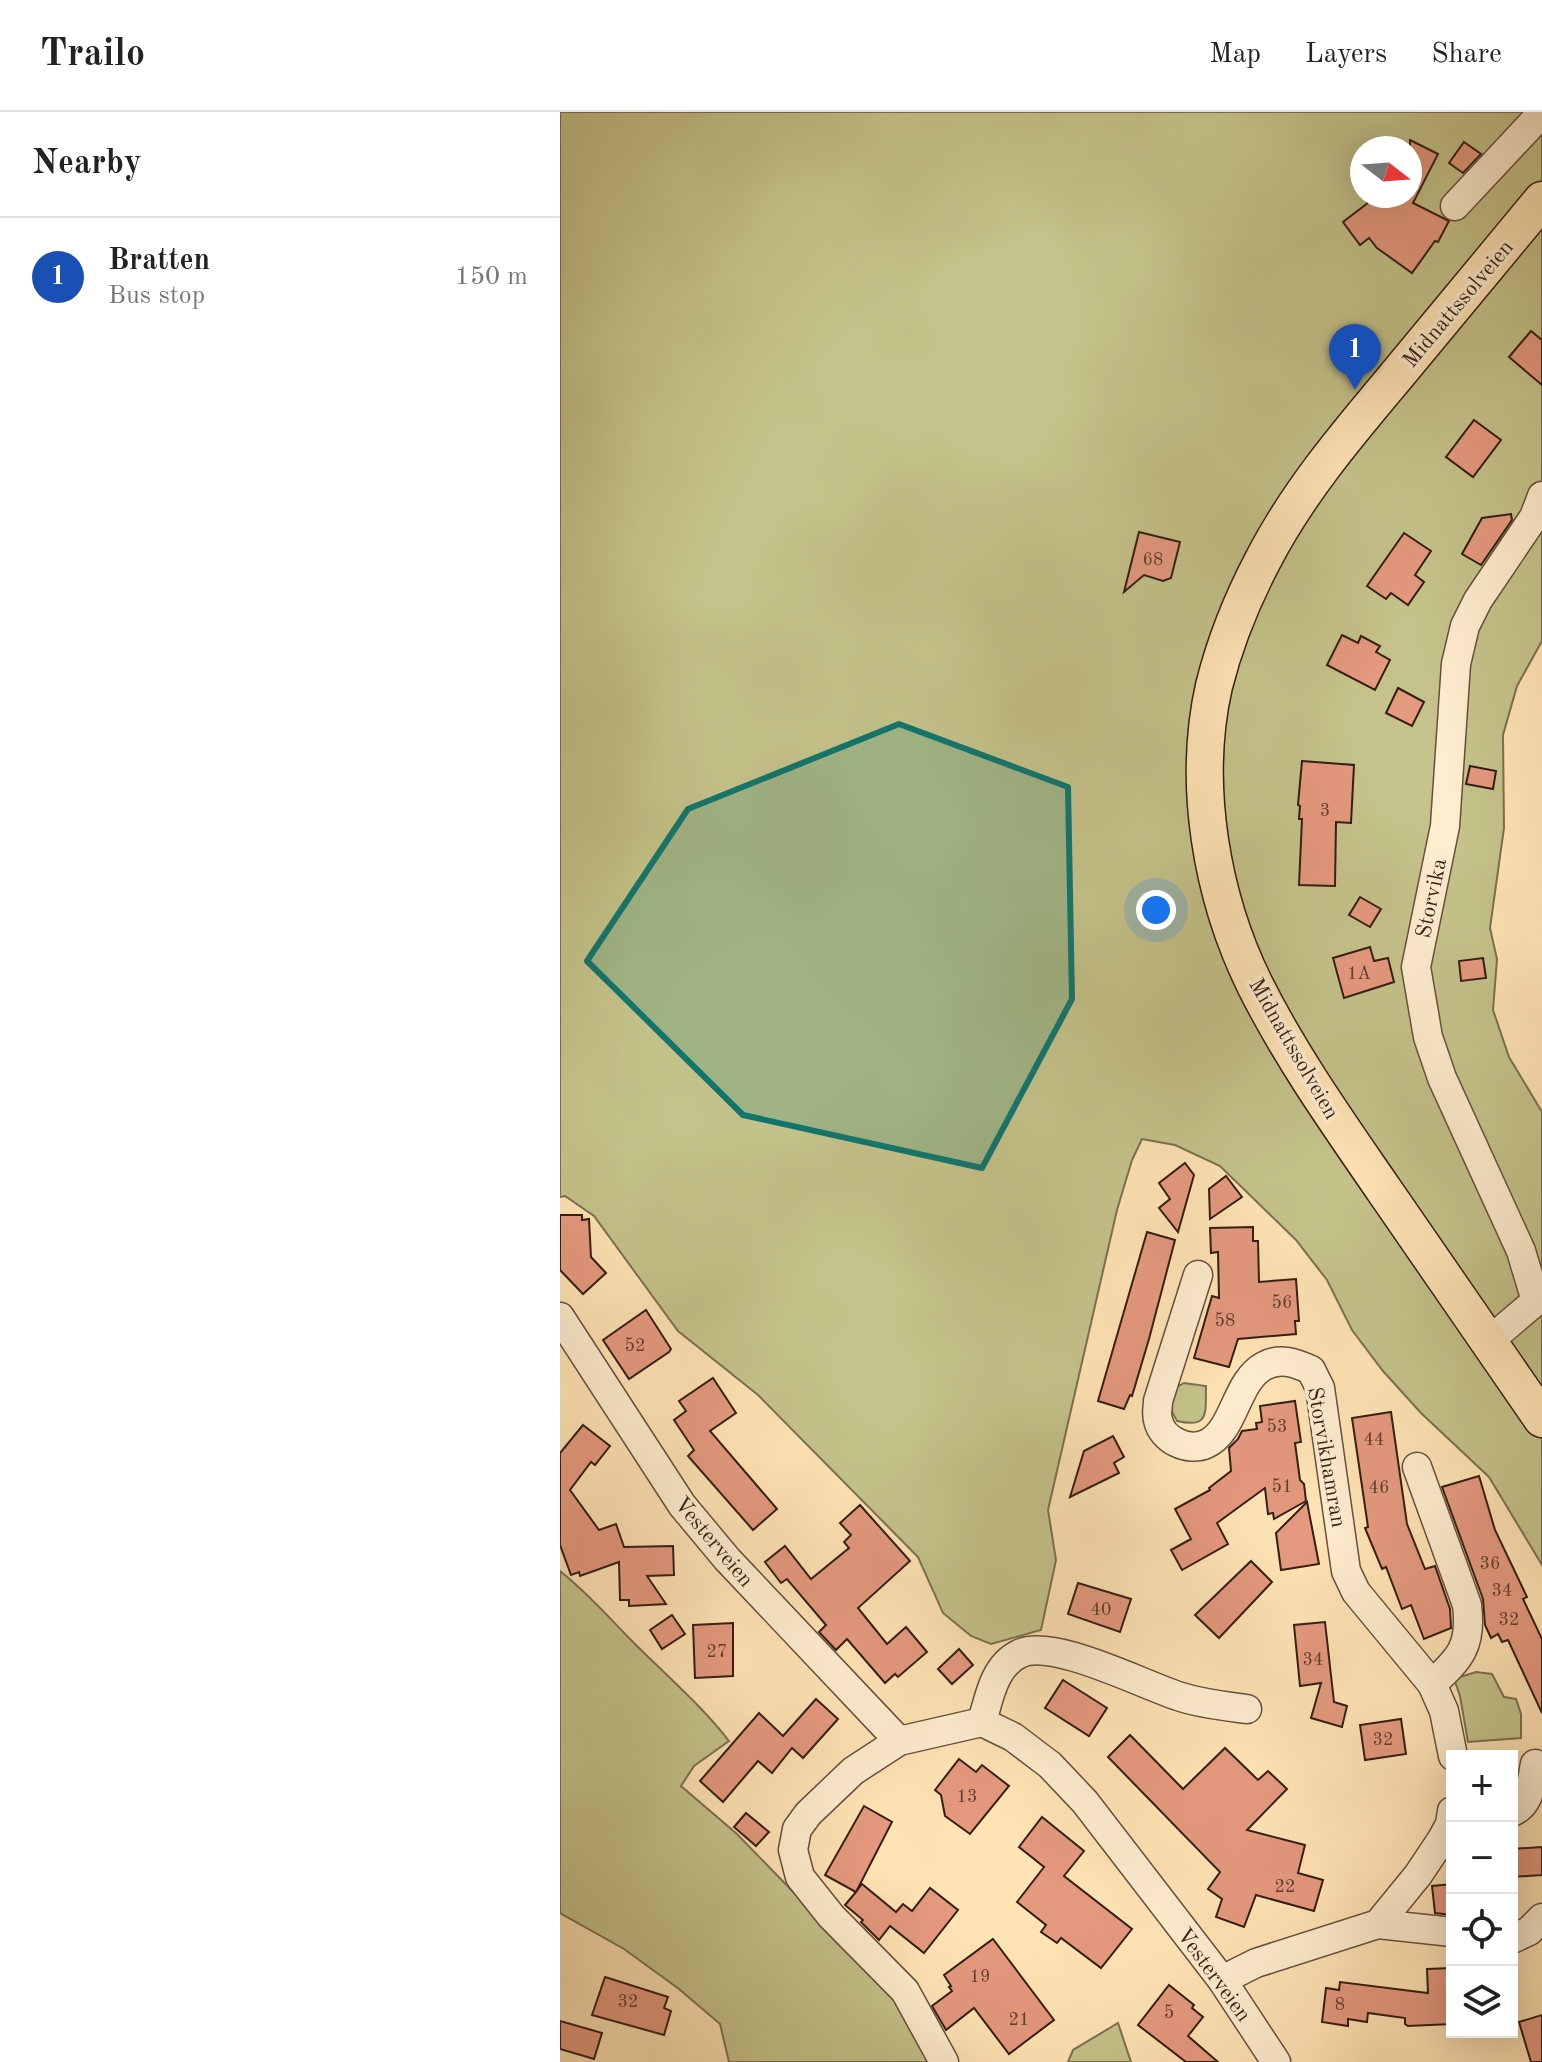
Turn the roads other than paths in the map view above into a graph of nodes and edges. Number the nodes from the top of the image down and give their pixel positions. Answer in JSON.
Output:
{"nodes":[{"id":1,"x":1542,"y":113,"type":"edge"},
{"id":2,"x":1542,"y":200,"type":"edge"},
{"id":3,"x":1455,"y":206,"type":"dead end"},
{"id":4,"x":1542,"y":496,"type":"edge"},
{"id":5,"x":1198,"y":1275,"type":"dead end"},
{"id":6,"x":1539,"y":1306,"type":"edge"},
{"id":7,"x":560,"y":1317,"type":"edge"},
{"id":8,"x":1489,"y":1341,"type":"junction"},
{"id":9,"x":1542,"y":1419,"type":"edge"},
{"id":10,"x":1417,"y":1467,"type":"dead end"},
{"id":11,"x":1432,"y":1684,"type":"junction"},
{"id":12,"x":1247,"y":1709,"type":"dead end"},
{"id":13,"x":982,"y":1722,"type":"junction"},
{"id":14,"x":899,"y":1741,"type":"junction"},
{"id":15,"x":1452,"y":1750,"type":"edge"},
{"id":16,"x":1535,"y":1764,"type":"dead end"},
{"id":17,"x":1518,"y":1810,"type":"edge"},
{"id":18,"x":1450,"y":1822,"type":"edge"},
{"id":19,"x":1542,"y":1918,"type":"edge"},
{"id":20,"x":1378,"y":1924,"type":"junction"},
{"id":21,"x":1446,"y":1931,"type":"edge"},
{"id":22,"x":1518,"y":1936,"type":"edge"},
{"id":23,"x":1222,"y":1980,"type":"junction"},
{"id":24,"x":944,"y":2062,"type":"edge"},
{"id":25,"x":1276,"y":2062,"type":"edge"}],
"edges":[{"from":1,"to":3,"type":"street"},
{"from":2,"to":8,"type":"main road","name":"Midnattssolveien"},
{"from":4,"to":6,"type":"street","name":"Storvika"},
{"from":5,"to":11,"type":"street","name":"Storvikhamran"},
{"from":6,"to":8,"type":"street","name":"Storvika"},
{"from":7,"to":14,"type":"street","name":"Vesterveien"},
{"from":8,"to":9,"type":"main road","name":"Midnattssolveien"},
{"from":10,"to":11,"type":"street"},
{"from":11,"to":15,"type":"street","name":"Storvikhamran"},
{"from":12,"to":13,"type":"street"},
{"from":13,"to":14,"type":"street"},
{"from":13,"to":23,"type":"street","name":"Vesterveien"},
{"from":14,"to":24,"type":"street"},
{"from":16,"to":17,"type":"street"},
{"from":18,"to":20,"type":"street"},
{"from":19,"to":22,"type":"street"},
{"from":20,"to":21,"type":"street"},
{"from":20,"to":23,"type":"street"},
{"from":23,"to":25,"type":"street","name":"Vesterveien"}]}
